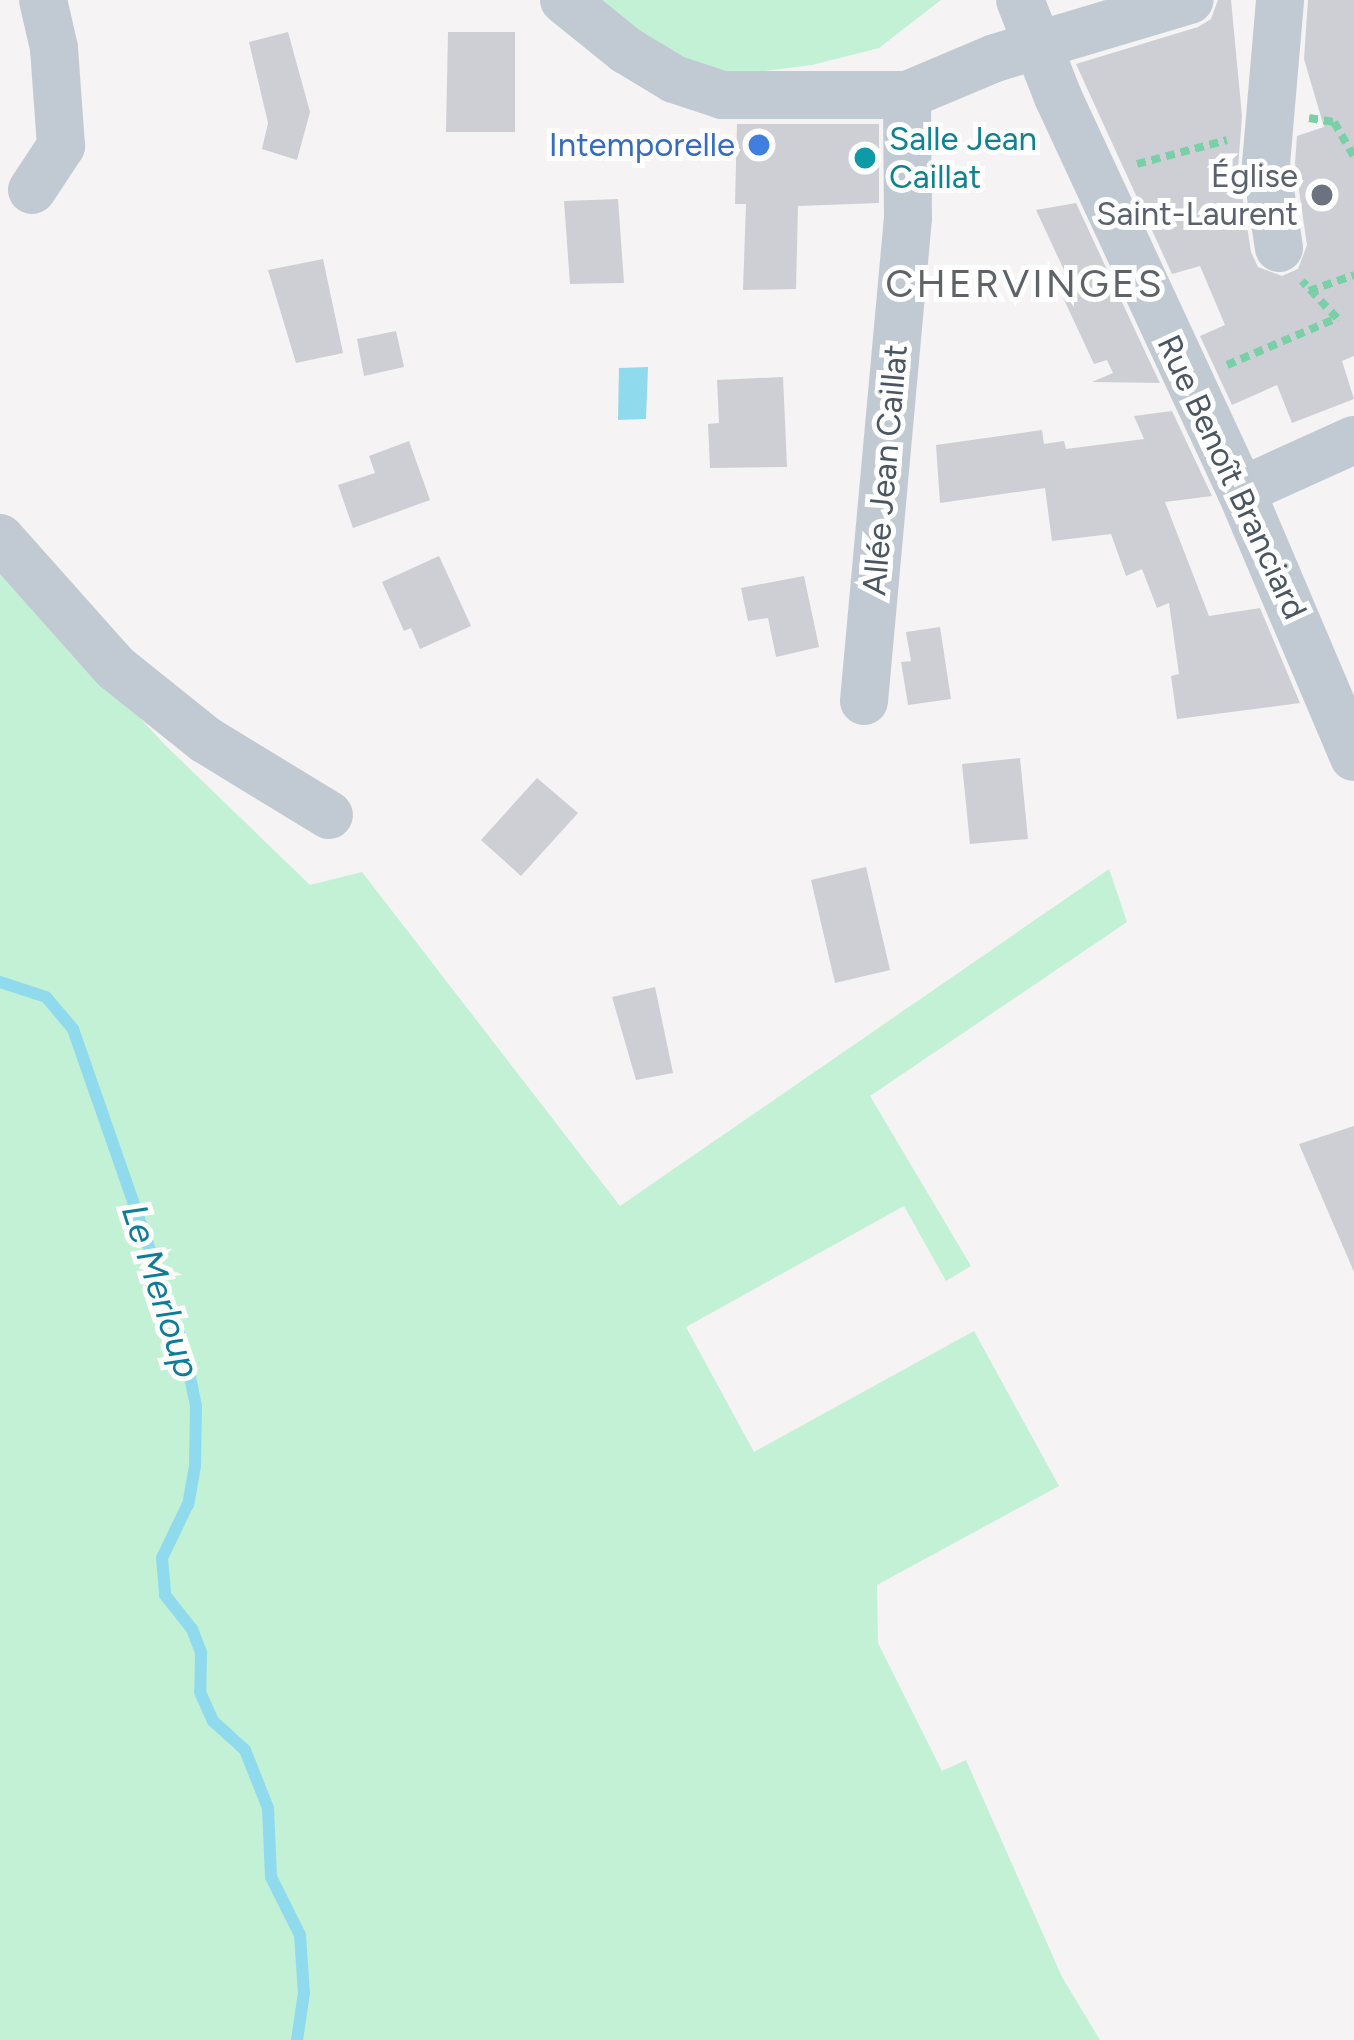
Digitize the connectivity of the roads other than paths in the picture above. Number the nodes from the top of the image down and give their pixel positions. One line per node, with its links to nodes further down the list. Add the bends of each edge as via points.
1 (43, 0): 7 (street, via 61,146)
2 (564, 0): 6 (street, via 658,70 722,95)
3 (1190, 0): 5 (street)
4 (1280, 0): 8 (street, via 1266,164)
5 (1028, 22): 6 (street); 10 (street, Rue Benoît Branciard)
6 (907, 95): 12 (street, Allée Jean Caillat, via 908,218)
7 (32, 190)
8 (1279, 248)
9 (1354, 440): 10 (street)
10 (1241, 491): 13 (street, Rue Benoît Branciard)
11 (0, 538): 14 (street, via 116,668 206,740)
12 (864, 701)
13 (1354, 757)
14 (329, 815)

